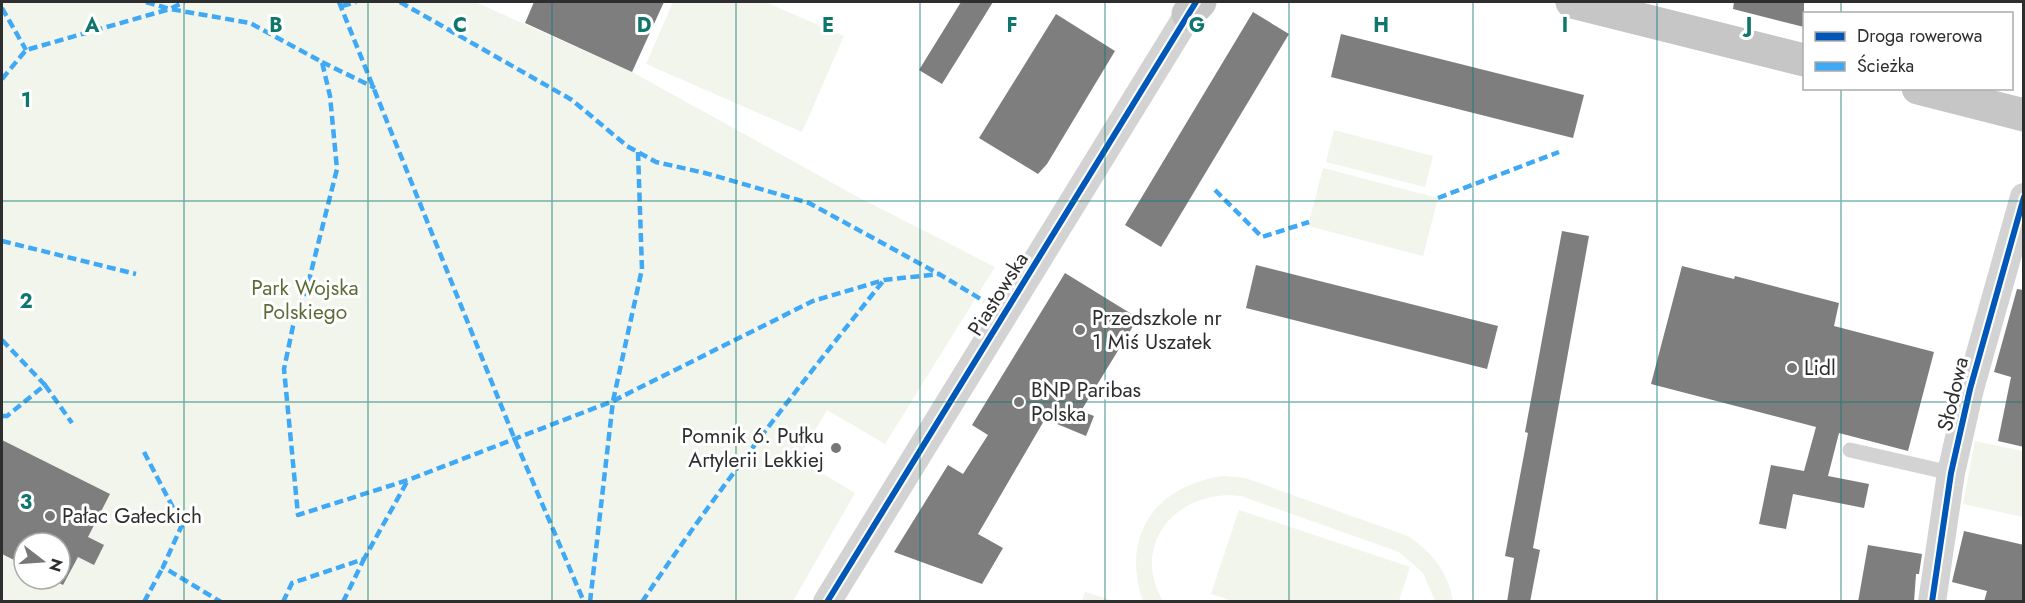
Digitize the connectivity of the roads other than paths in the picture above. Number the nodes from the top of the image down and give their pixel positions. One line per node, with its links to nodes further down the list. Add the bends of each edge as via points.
1 (1572, 2): 3 (main road)
2 (1195, 6): 9 (street, Piastowska)
3 (1803, 60)
4 (1926, 90): 5 (main road)
5 (2024, 115)
6 (2024, 197): 8 (street, Słodowa, via 1970,389)
7 (1850, 450): 8 (lane)
8 (1951, 473): 10 (street, Słodowa)
9 (827, 602)
10 (1932, 602)

